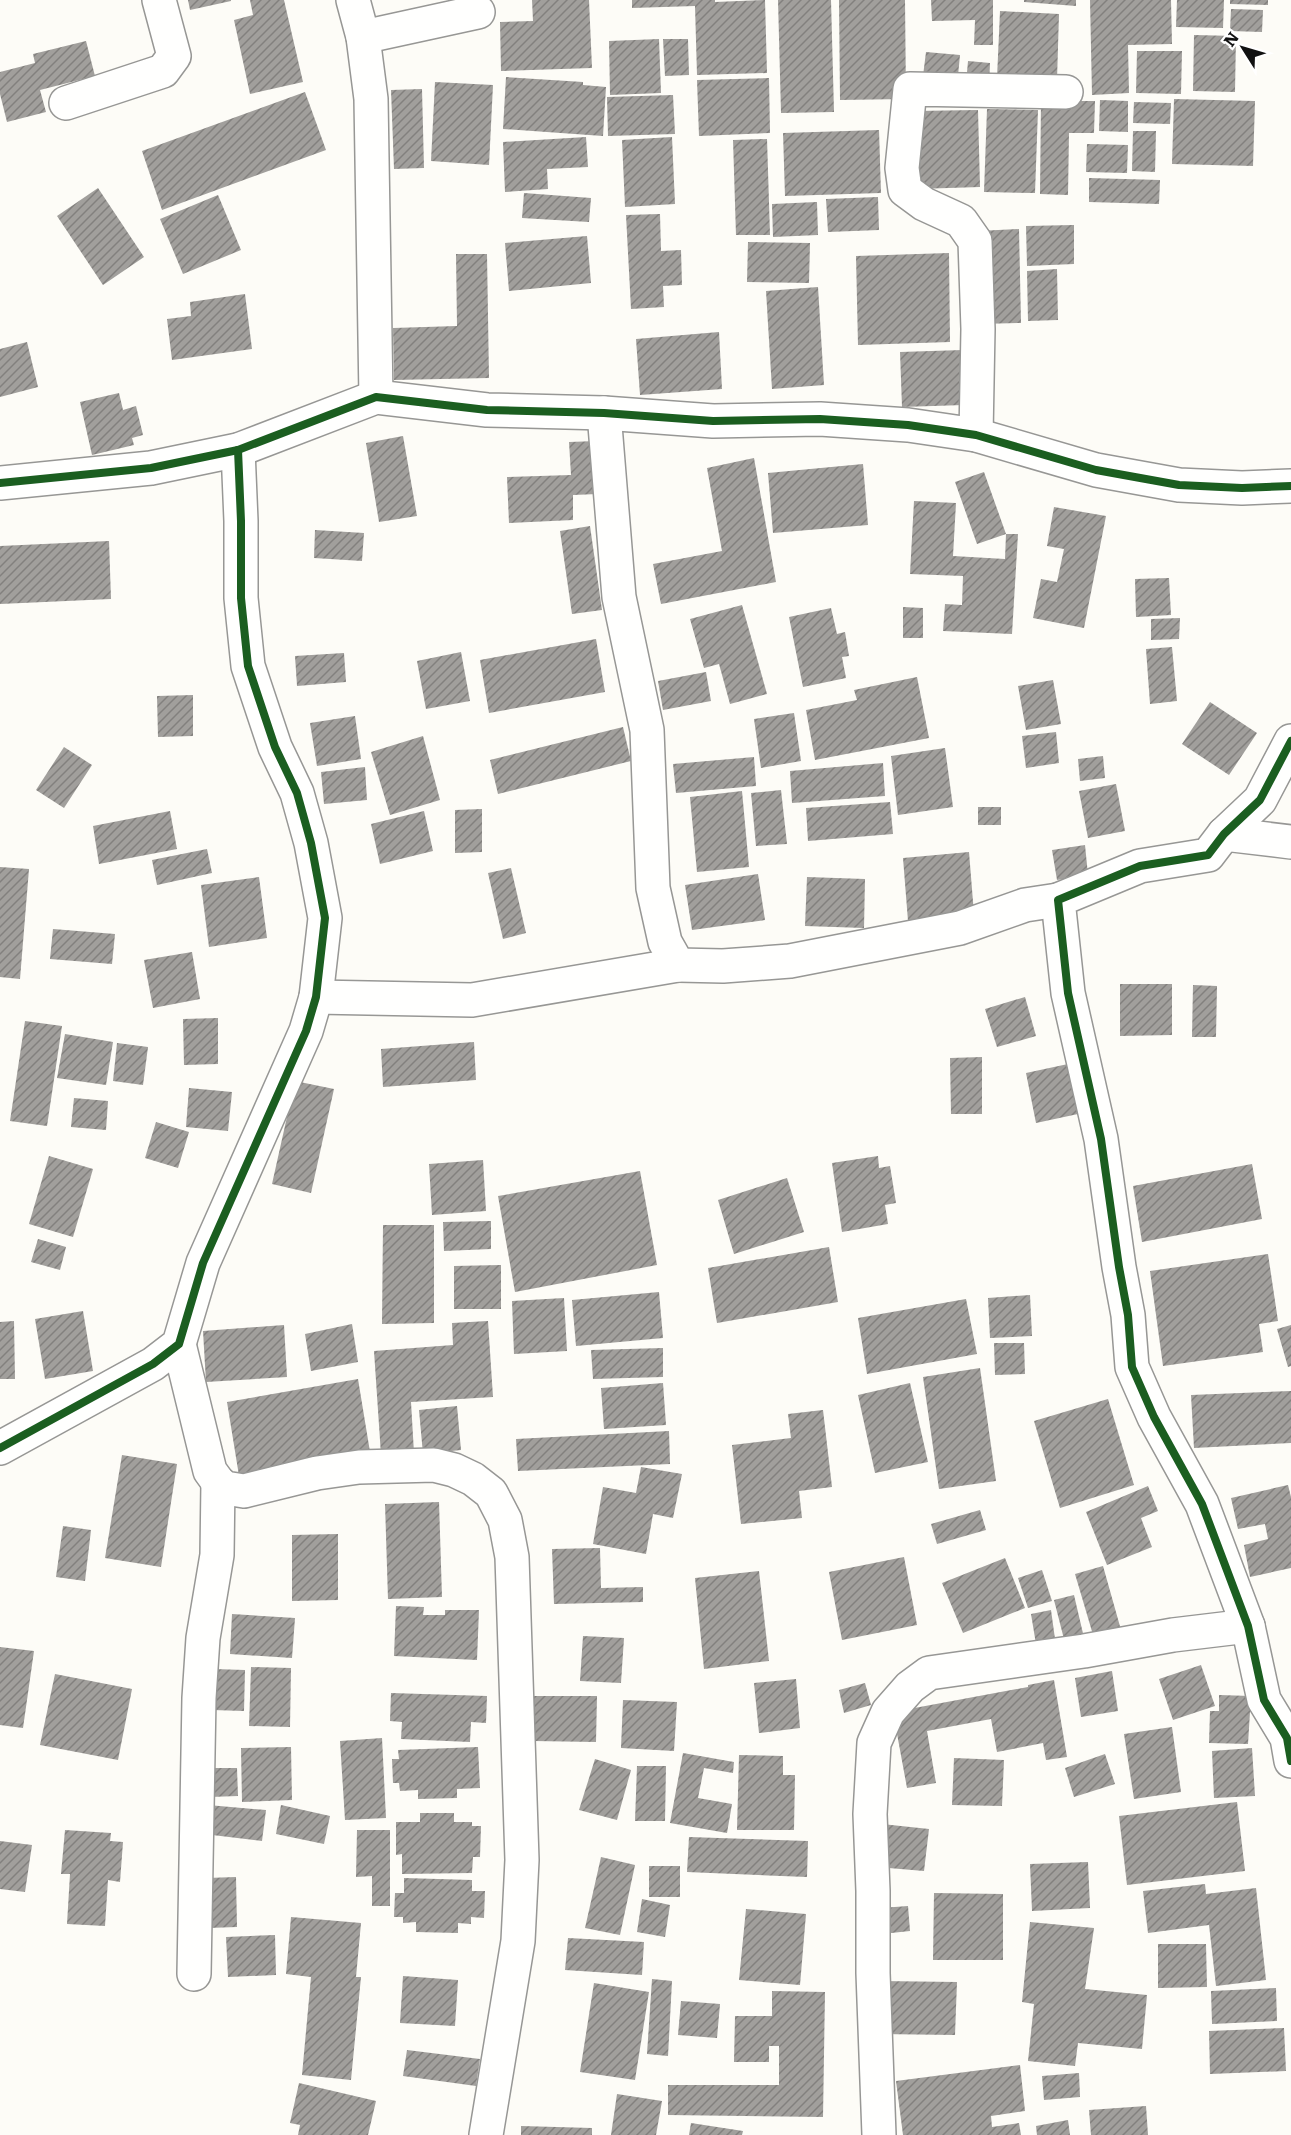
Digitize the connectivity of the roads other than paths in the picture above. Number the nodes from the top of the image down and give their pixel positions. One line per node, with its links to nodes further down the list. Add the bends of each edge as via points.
1 (159, 0): 6 (street, via 174,56 163,71)
2 (353, 0): 4 (street)
3 (478, 12): 4 (street)
4 (363, 37): 7 (street, via 371,99)
5 (1066, 92): 9 (street, via 910,89 902,168 905,190 924,204 962,221 975,241)
6 (66, 103)
7 (376, 398): 8 (street, via 487,410); 10 (street)
8 (604, 414): 9 (street, via 713,421 831,420); 17 (street, via 619,597 647,730 653,888 665,942)
9 (976, 435): 12 (street, via 1096,470 1179,485)
10 (238, 450): 11 (street, via 151,468); 18 (street, via 241,598 248,666 275,747 297,793 311,843 324,918)
11 (0, 483)
12 (1291, 486)
13 (1291, 741): 14 (street, via 1260,800)
14 (1224, 834): 15 (street); 16 (street, via 1208,855 1140,866)
15 (1291, 842)
16 (1058, 900): 17 (street, via 1025,905 960,928 790,961); 22 (street, via 1068,993 1101,1139 1128,1315 1132,1367 1154,1417 1202,1504)
17 (678, 965): 18 (street, via 472,1000)
18 (316, 997): 19 (street, via 306,1031 203,1263)
19 (179, 1344): 20 (street, via 153,1364); 21 (street, via 210,1471)
20 (0, 1448)
21 (218, 1482): 24 (street, via 217,1555 203,1638 199,1698); 25 (street, via 225,1488 244,1491 359,1467 434,1465 473,1479 491,1492 505,1520 513,1568 522,1860 518,1941)
22 (1248, 1626): 23 (street, via 1264,1700 1287,1738); 26 (street, via 929,1673 910,1686 888,1712 874,1743 870,1814)
23 (1291, 1761)
24 (194, 1974)
25 (486, 2135)
26 (879, 2135)

